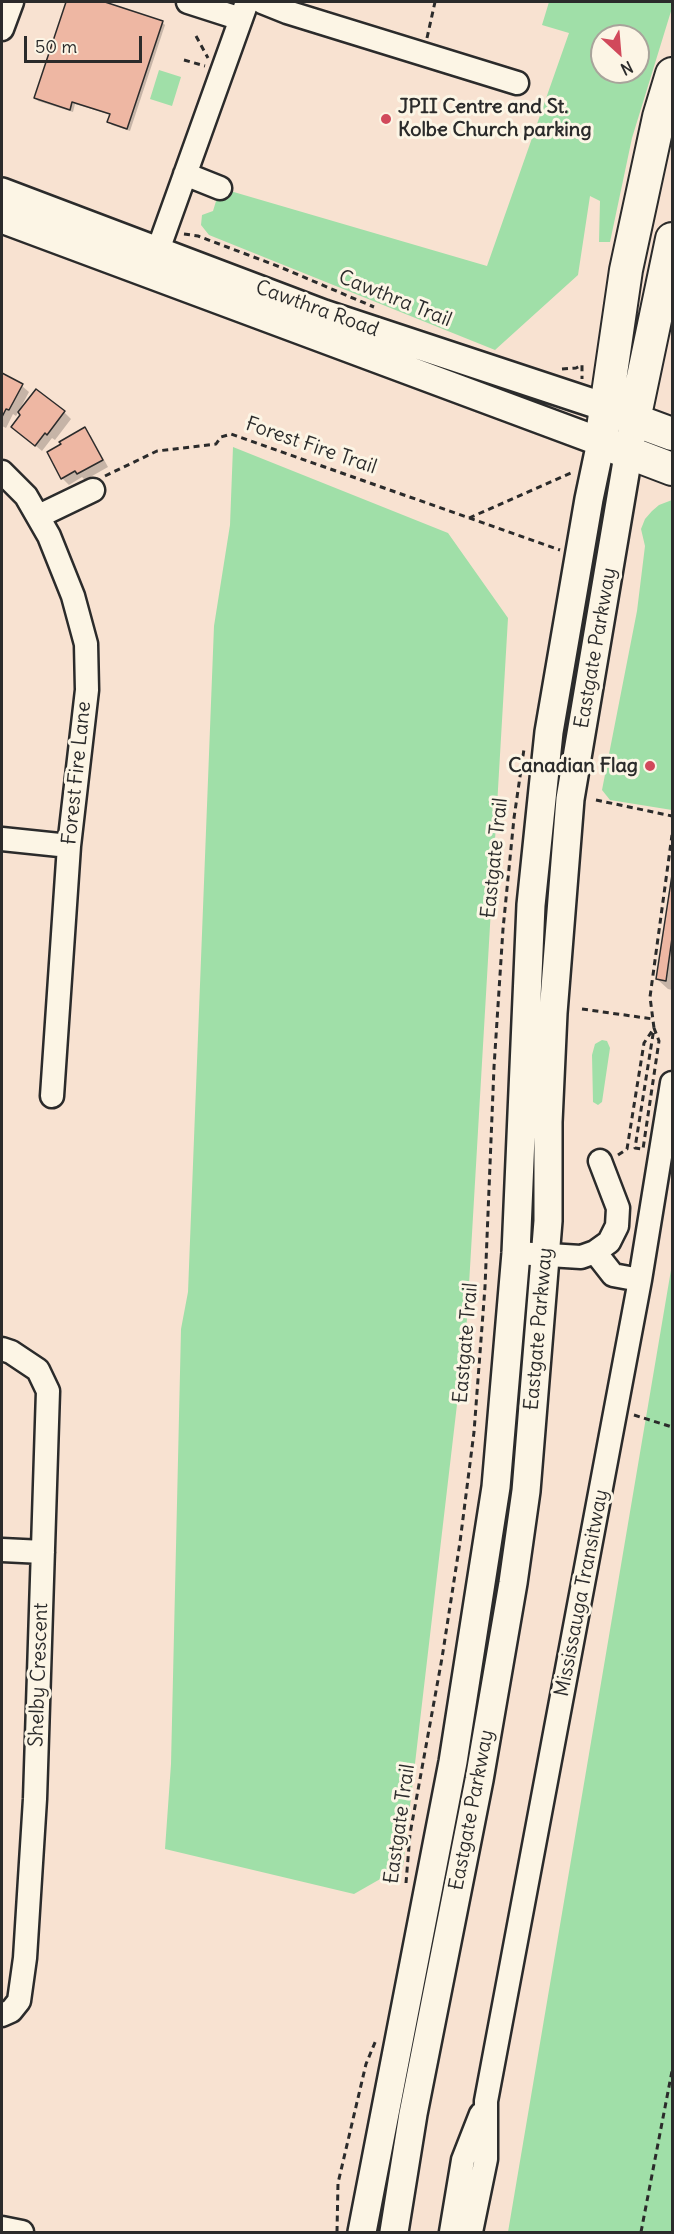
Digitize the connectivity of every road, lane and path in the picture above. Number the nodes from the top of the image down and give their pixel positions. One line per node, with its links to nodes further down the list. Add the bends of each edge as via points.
1 (12, 2): 6 (street)
2 (188, 2): 5 (street)
3 (262, 2): 8 (street)
4 (435, 2): 8 (path)
5 (244, 10): 12 (street)
6 (2, 29)
7 (196, 36): 9 (path)
8 (424, 54): 11 (street)
9 (211, 65)
10 (672, 74): 22 (highway, via 626,270)
11 (518, 83)
12 (185, 174): 13 (street); 18 (street)
13 (220, 188)
14 (2, 192): 18 (main road, Cawthra Road)
15 (2, 219): 25 (main road, Cawthra Road)
16 (198, 236): 19 (path, Cawthra Trail)
17 (672, 239): 23 (highway)
18 (158, 250): 22 (main road, Cawthra Road, via 324,314)
19 (383, 310)
20 (584, 367): 21 (path)
21 (559, 369)
22 (605, 407): 23 (main road, Cawthra Road); 25 (highway)
23 (634, 420): 24 (highway); 26 (main road, Eastgate Parkway)
24 (672, 434)
25 (601, 442): 26 (highway); 47 (main road, Eastgate Parkway, via 549,732 543,789 531,905)
26 (630, 452): 28 (highway); 48 (main road, Eastgate Parkway, via 570,800 553,1013)
27 (580, 469): 32 (path)
28 (672, 469)
29 (2, 472): 31 (street, Forest Fire Lane)
30 (94, 485): 31 (street); 32 (path, Forest Fire Trail, via 157,451 216,444 221,437 231,434)
31 (39, 516): 39 (street, Forest Fire Lane, via 74,596 86,644 87,690)
32 (469, 518): 33 (path, Forest Fire Trail)
33 (563, 551)
34 (526, 739): 55 (path, Eastgate Trail, via 513,818 503,929 474,1432 442,1658 410,1834)
35 (596, 800): 36 (path)
36 (672, 816)
37 (672, 836): 41 (path, via 650,997)
38 (2, 839): 39 (street)
39 (69, 846): 44 (street, Forest Fire Lane)
40 (582, 1009): 41 (path)
41 (653, 1019): 42 (path)
42 (654, 1028): 42 (path, via 635,1148 643,1149 659,1041); 45 (path, via 645,1043 627,1149)
43 (672, 1083): 49 (street, Mississauga Transitway)
44 (52, 1096)
45 (607, 1159): 46 (street, via 618,1208 617,1226 609,1242)
46 (595, 1252): 48 (street, via 581,1257); 49 (street, via 613,1275)
47 (516, 1253): 48 (street); 63 (main road, Eastgate Parkway, via 496,1487 475,1624 453,1762)
48 (545, 1254): 64 (main road, Eastgate Parkway, via 526,1491 513,1583)
49 (640, 1280): 51 (street, Mississauga Transitway)
50 (2, 1349): 54 (street, Shelby Crescent, via 38,1370 48,1391)
51 (616, 1410): 52 (path); 59 (street, Mississauga Transitway)
52 (672, 1426)
53 (2, 1550): 54 (street)
54 (43, 1552): 56 (street, Shelby Crescent, via 25,1958 19,2001 11,2012)
55 (406, 1892)
56 (2, 2015)
57 (377, 2038): 62 (path, via 366,2064 338,2183)
58 (672, 2071): 67 (path)
59 (486, 2102): 65 (street, Mississauga Transitway, via 463,2160); 66 (street, Mississauga Transitway, via 486,2159)
60 (2, 2230): 61 (street)
61 (22, 2232)
62 (337, 2232)
63 (362, 2232)
64 (394, 2232)
65 (451, 2232)
66 (471, 2232)
67 (641, 2232)

